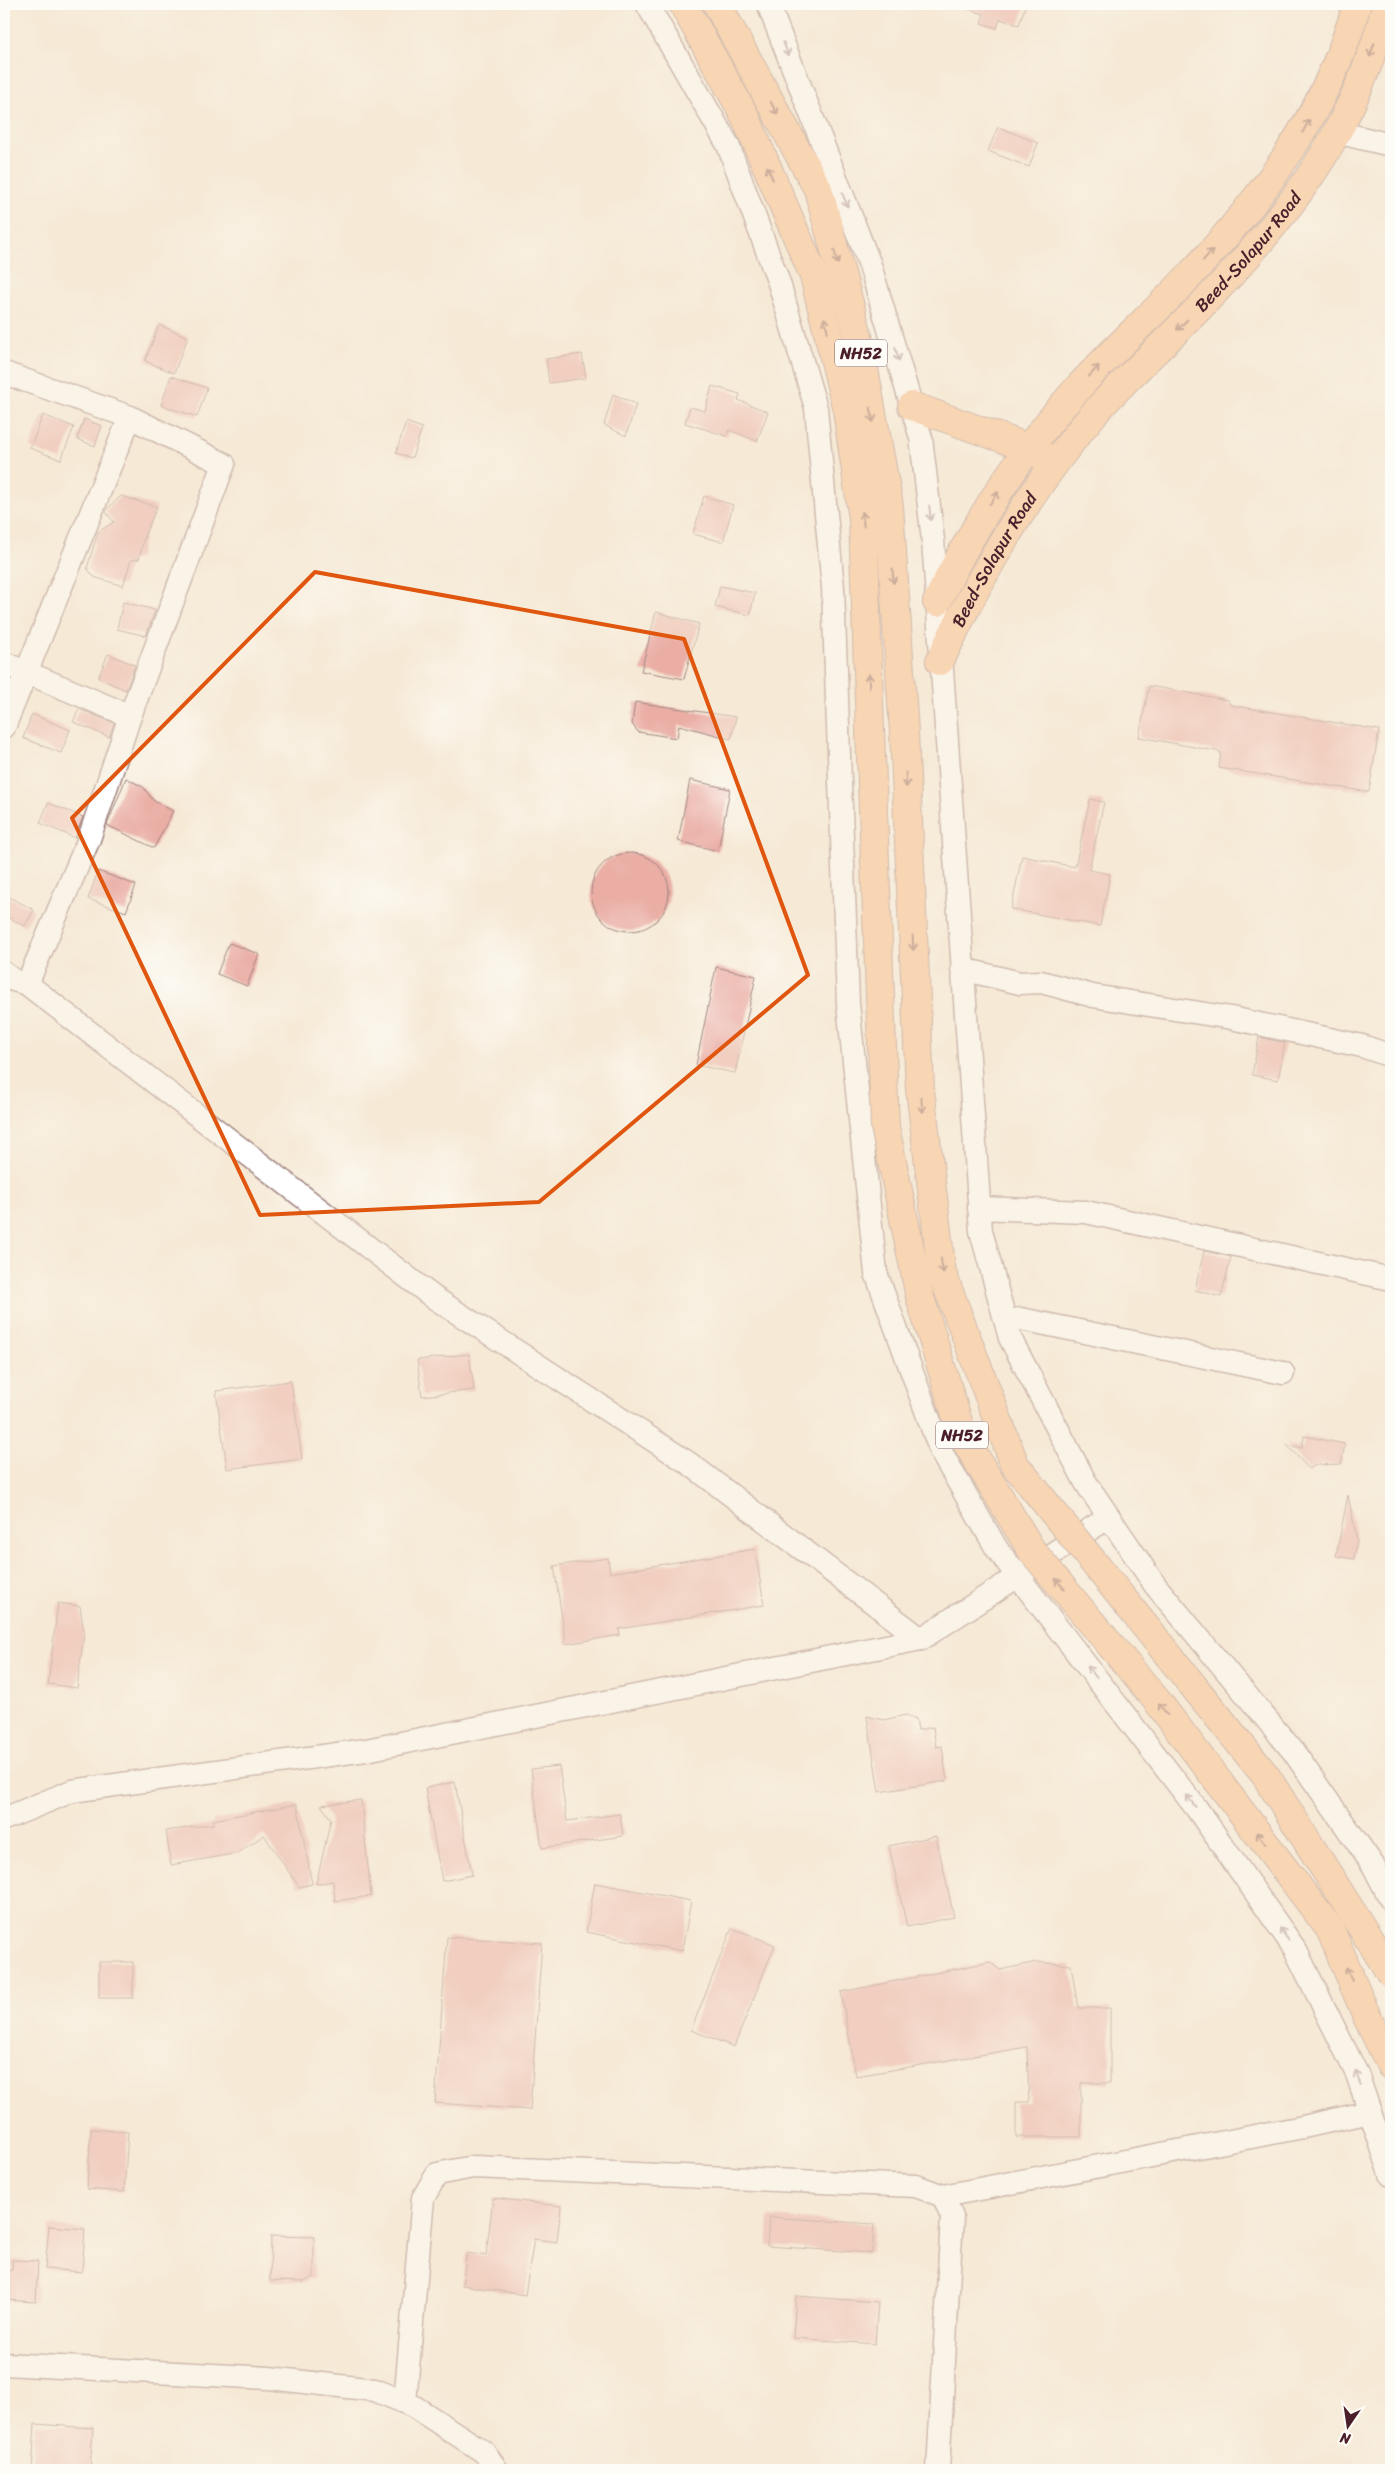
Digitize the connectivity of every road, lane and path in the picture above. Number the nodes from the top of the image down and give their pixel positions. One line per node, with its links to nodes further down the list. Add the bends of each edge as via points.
1 (647, 4): 29 (street, via 728,145 779,283 816,408 833,588 848,1004 876,1273 941,1452 996,1549)
2 (683, 4): 34 (main road, NH52, one-way to 2, bridge, via 1330,1928 1158,1702 1032,1551 962,1435 920,1297 885,1127 863,519 847,410 814,276 745,116)
3 (717, 4): 33 (main road, NH52, one-way to 33, bridge, via 818,189 858,336 888,506 904,732 920,1089 942,1273 1015,1465 1266,1776)
4 (768, 4): 10 (street, one-way to 10, via 870,265)
5 (1357, 4): 12 (main road, Beed-Solapur Road, one-way to 5, via 1097,368 1209,254 1298,142 1315,110)
6 (1387, 4): 7 (main road, Beed-Solapur Road, one-way to 7, via 1361,79)
7 (1336, 132): 8 (street); 13 (main road, Beed-Solapur Road, one-way to 13, via 1323,157 1261,238 1199,308 1099,409)
8 (1391, 145)
9 (4, 372): 11 (street)
10 (912, 406): 12 (main road); 14 (street, one-way to 14, via 921,438)
11 (130, 417): 17 (street); 18 (street, via 224,464)
12 (1029, 448): 13 (main road); 14 (main road, Beed-Solapur Road, one-way to 12, via 959,555)
13 (1055, 462): 15 (main road, Beed-Solapur Road, via 985,569)
14 (937, 602): 15 (street)
15 (940, 662): 20 (street)
16 (4, 663): 17 (street)
17 (25, 671): 18 (street); 19 (street)
18 (130, 716): 22 (street, via 89,839)
19 (4, 726)
20 (962, 969): 23 (street, via 1020,983 1041,982 1093,996 1231,1018 1362,1046); 24 (street)
21 (4, 973): 22 (street)
22 (27, 984): 30 (street, via 433,1297 690,1464)
23 (1391, 1056)
24 (979, 1208): 25 (street, via 1086,1212); 26 (street, via 981,1231)
25 (1391, 1279)
26 (1005, 1317): 27 (street, via 1007,1321 1021,1319); 28 (street, via 1010,1338 1086,1484)
27 (1283, 1373)
28 (1108, 1517): 29 (street); 32 (street, via 1155,1585 1293,1751 1372,1865)
29 (1017, 1576): 30 (street); 35 (street, one-way to 29, via 1357,2074 1295,1949 1197,1808)
30 (921, 1639): 31 (street, via 366,1750 72,1791)
31 (4, 1819)
32 (1391, 1900)
33 (1391, 1974)
34 (1391, 2066)
35 (1370, 2112): 36 (street); 37 (street)
36 (1391, 2174)
37 (943, 2196): 39 (street, via 916,2186 473,2167 437,2174 423,2198); 41 (street, via 952,2218)
38 (4, 2364): 39 (street, via 269,2378 375,2390)
39 (405, 2402): 40 (street, via 484,2452)
40 (497, 2470)
41 (938, 2470)

